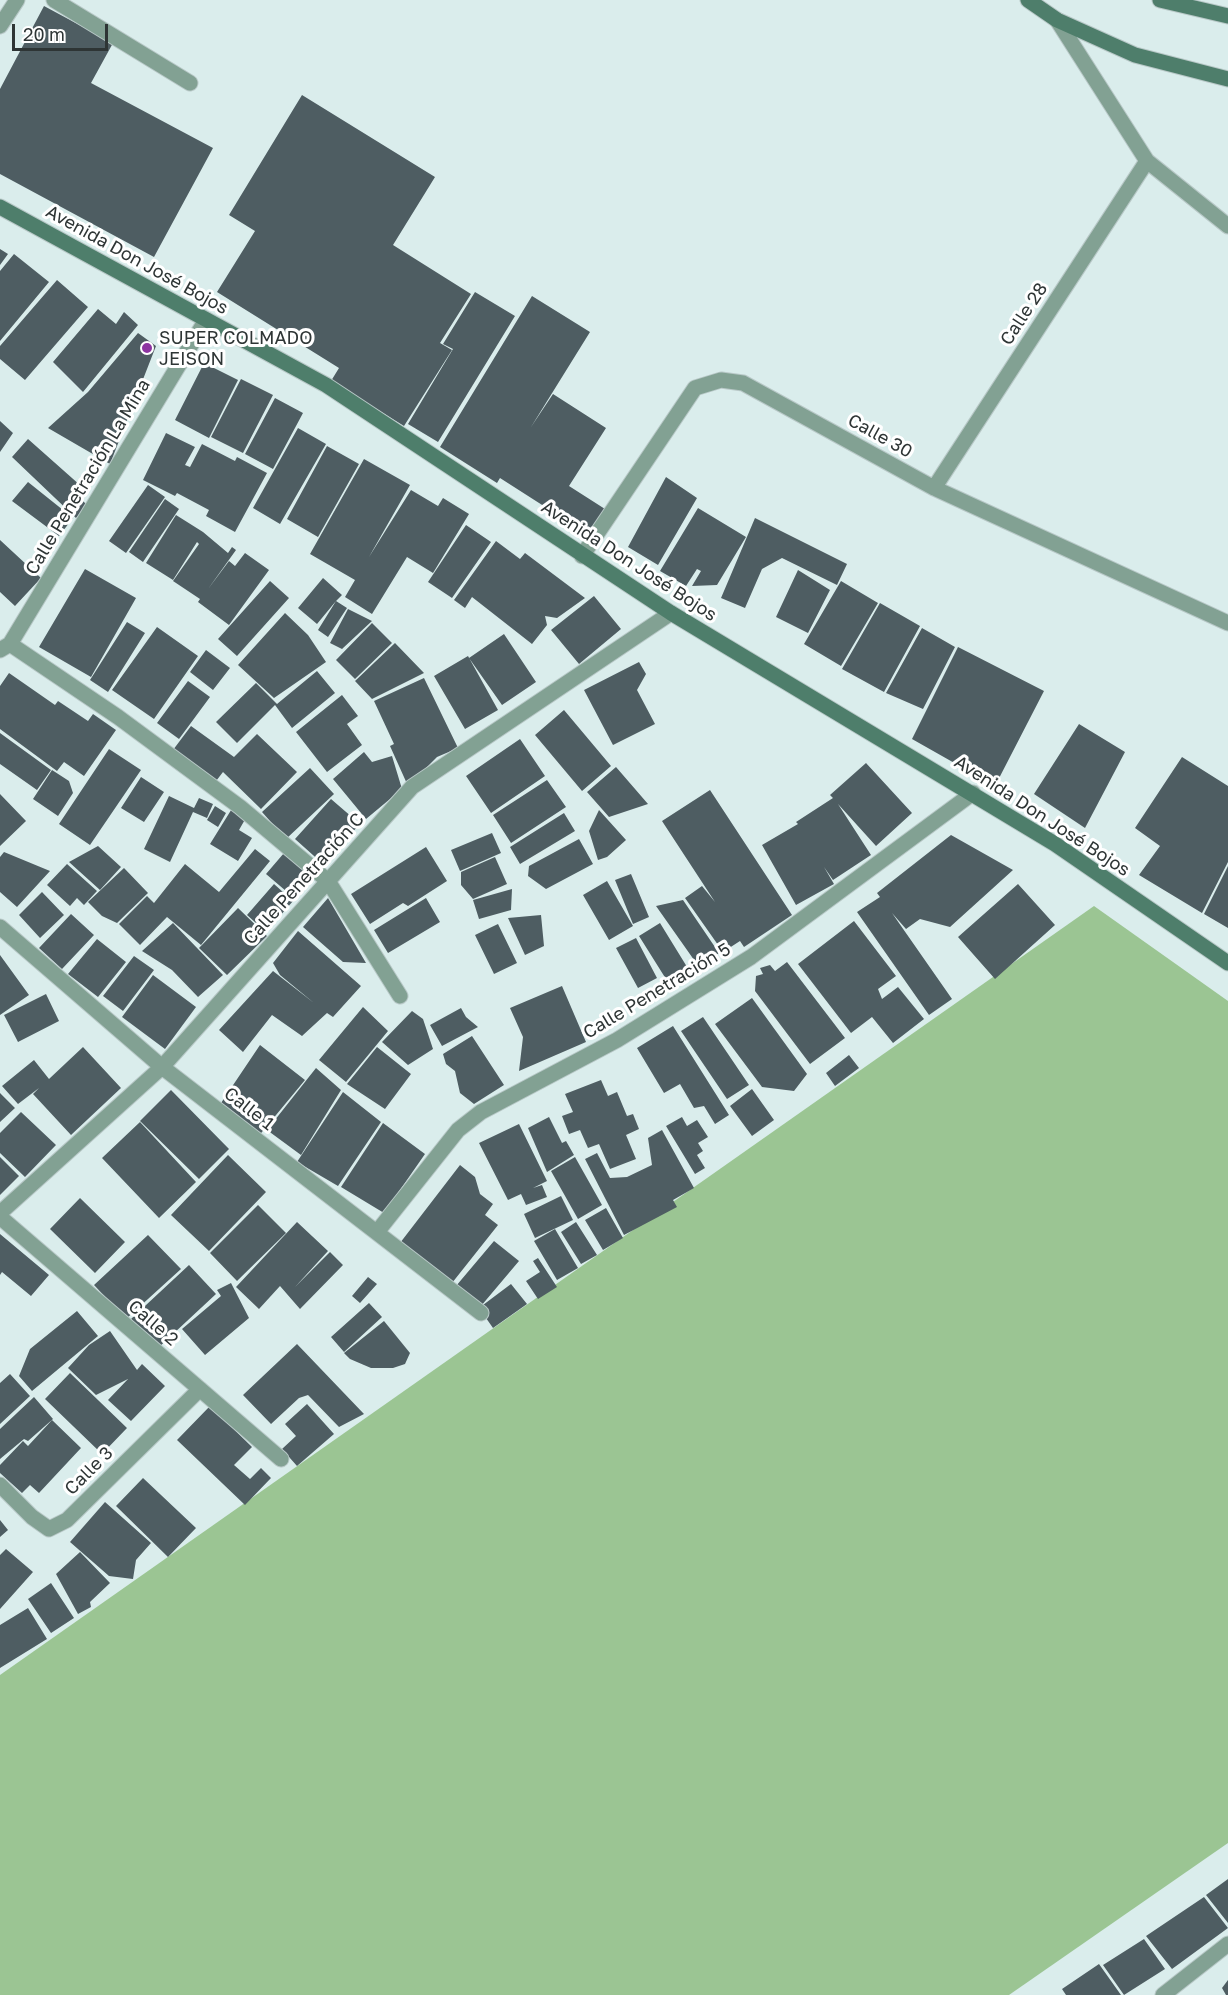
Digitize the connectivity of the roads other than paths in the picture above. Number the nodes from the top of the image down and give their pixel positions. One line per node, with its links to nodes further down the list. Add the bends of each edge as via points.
1 (17, 0): 7 (street)
2 (54, 0): 9 (street)
3 (1028, 0): 6 (street)
4 (1160, 0): 5 (street)
5 (1228, 16)
6 (1057, 20): 8 (street, via 1135,55); 10 (street)
7 (0, 26)
8 (1228, 79)
9 (190, 83)
10 (1147, 161): 12 (street); 14 (street, Calle 28)
11 (0, 207): 13 (street, Avenida Don José Bojos)
12 (1228, 226)
13 (206, 320): 15 (street, Avenida Don José Bojos, via 326,385); 18 (street, Calle Penetración La Mina)
14 (934, 488): 15 (street, Calle 30, via 742,383 721,380 695,388); 17 (street, Calle 30)
15 (582, 555): 16 (street, Avenida Don José Bojos)
16 (671, 613): 19 (street, Avenida Don José Bojos); 20 (street, Calle Penetración C, via 412,787)
17 (1228, 623)
18 (5, 647): 20 (street, via 118,717 240,807)
19 (973, 793): 22 (street, Avenida Don José Bojos, via 1055,844); 26 (street, Calle Penetración 5, via 751,957 617,1040 481,1112 458,1131)
20 (328, 881): 23 (street); 24 (street, Calle Penetración C)
21 (0, 927): 24 (street, Calle 1)
22 (1228, 963)
23 (400, 996)
24 (162, 1066): 25 (street, Calle Penetración C); 26 (street, Calle 1)
25 (0, 1215): 28 (street, Calle 2)
26 (377, 1232): 27 (street, Calle 1)
27 (482, 1313)
28 (200, 1389): 29 (street, Calle 2); 30 (street, Calle 3, via 58,1525 49,1529)
29 (281, 1459)
30 (0, 1485)
31 (1228, 1944): 32 (street)
32 (1163, 1995)

